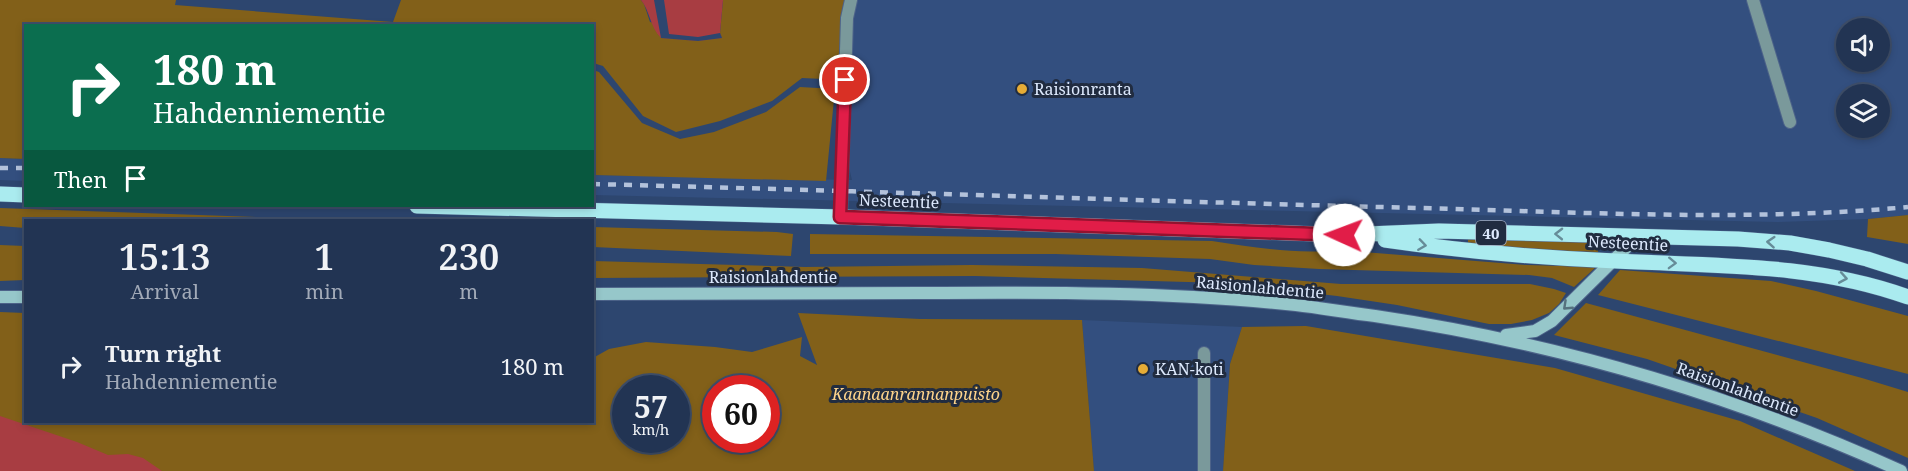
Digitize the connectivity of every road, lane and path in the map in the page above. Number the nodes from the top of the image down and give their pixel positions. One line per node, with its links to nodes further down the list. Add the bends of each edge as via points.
1 (851, 0): 7 (street)
2 (1753, 0): 3 (street)
3 (1790, 122)
4 (0, 194): 5 (main road)
5 (24, 195)
6 (455, 207): 7 (main road, Nesteentie / 40)
7 (840, 217): 8 (main road, Nesteentie / 40)
8 (1344, 235): 9 (main road, Nesteentie / 40, one-way to 8, via 1439,231); 10 (main road, Nesteentie / 40, one-way to 10, via 1438,248)
9 (1638, 236): 10 (main road); 11 (main road, Nesteentie / 40, one-way to 9, via 1790,243)
10 (1614, 261): 15 (main road, Nesteentie / 40, one-way to 15, via 1785,269 1852,280); 16 (main road, one-way to 16, via 1552,321 1535,331)
11 (1908, 272)
12 (594, 294): 16 (main road, Raisionlahdentie, via 1032,292 1177,296 1296,305)
13 (0, 297): 14 (main road)
14 (24, 297)
15 (1908, 297)
16 (1490, 336): 19 (main road, Raisionlahdentie, via 1668,382 1755,412)
17 (1204, 353): 18 (street)
18 (1204, 471)
19 (1900, 471)

